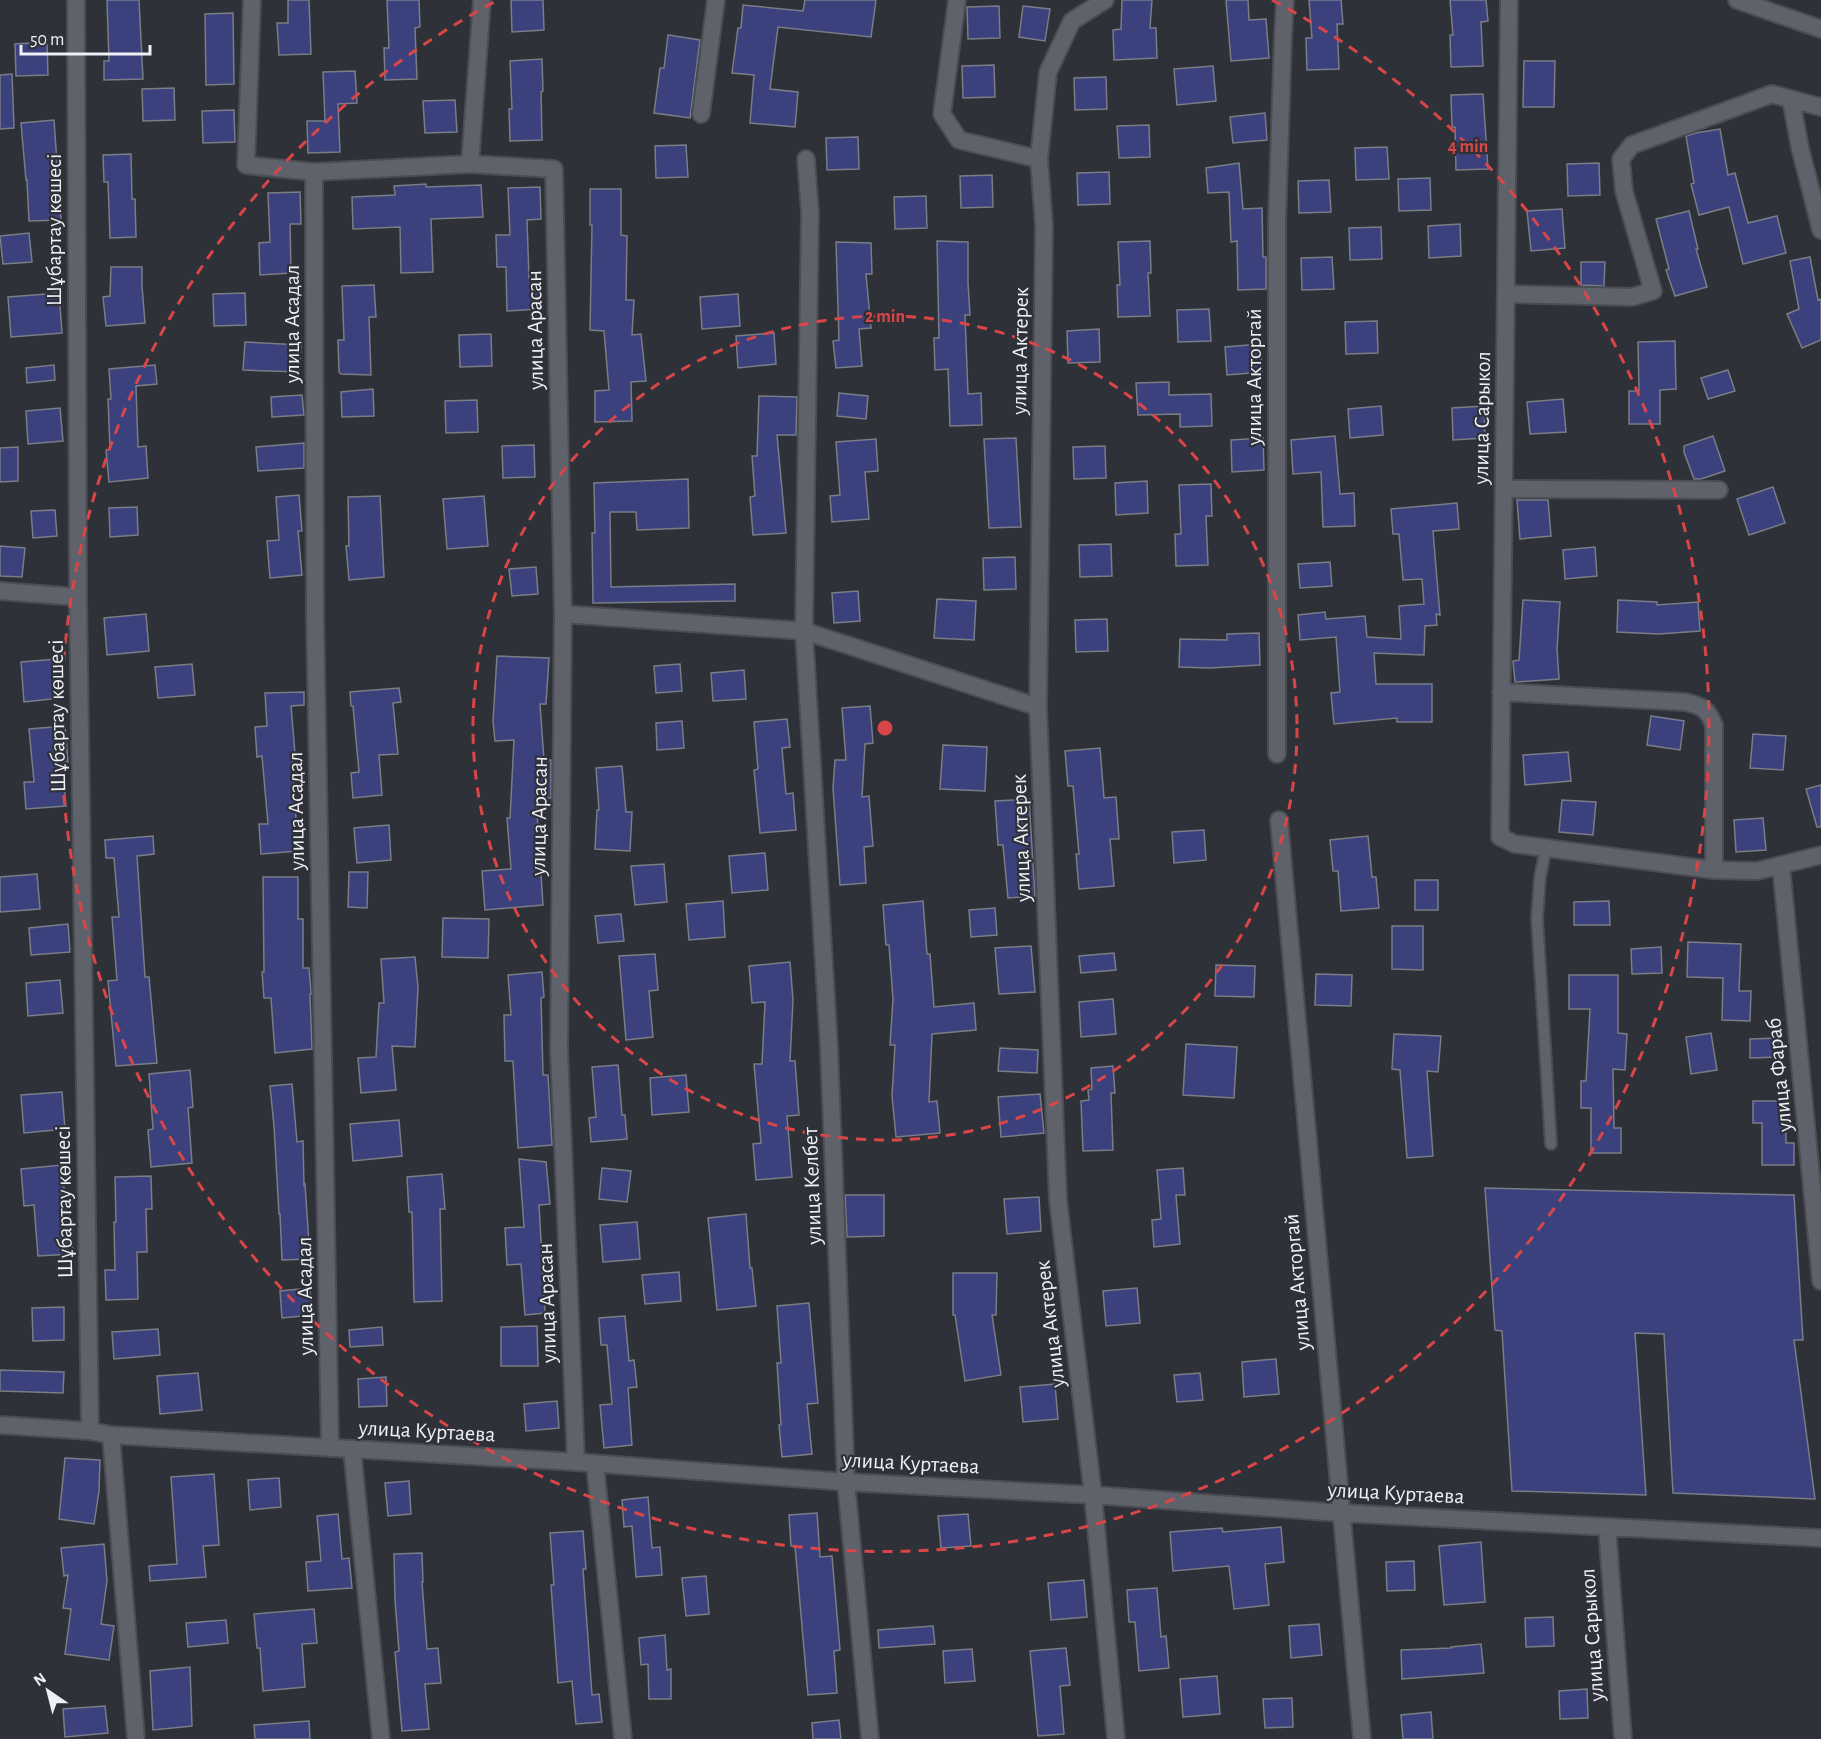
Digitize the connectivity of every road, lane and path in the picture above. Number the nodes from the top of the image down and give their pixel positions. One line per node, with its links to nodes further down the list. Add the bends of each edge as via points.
1 (76, 0): 23 (street, Шұбартау көшесі)
2 (252, 0): 17 (street, via 246,165)
3 (482, 0): 16 (street)
4 (716, 0): 13 (street)
5 (957, 0): 15 (street, via 942,114 959,140)
6 (1105, 0): 15 (street, улица Актерек, via 1072,21 1048,72)
7 (1285, 0): 28 (street, улица Акторгай, via 1277,220)
8 (1509, 0): 19 (street, улица Сарыкол)
9 (1737, 0): 10 (street)
10 (1821, 29)
11 (1791, 99): 12 (street); 18 (street); 19 (street, via 1772,94 1632,145 1621,159 1624,191 1653,291 1632,297)
12 (1821, 107)
13 (701, 114)
14 (806, 159): 25 (street, улица Келбет, via 810,213)
15 (1039, 159): 27 (street, улица Актерек, via 1044,226)
16 (470, 164): 17 (street); 24 (street, улица Арасан, via 554,169)
17 (314, 172): 39 (street, улица Асадал, via 315,614)
18 (1821, 230)
19 (1506, 294): 20 (street, улица Сарыкол)
20 (1504, 489): 21 (street); 26 (street, улица Сарыкол)
21 (1719, 490)
22 (0, 591): 23 (street)
23 (78, 597): 37 (street, Шұбартау көшесі)
24 (563, 614): 25 (street); 41 (street, улица Арасан, via 559,1049)
25 (804, 631): 27 (street); 43 (street, улица Келбет, via 829,1048)
26 (1502, 692): 30 (street, улица Сарыкол, via 1500,837 1515,844); 33 (street, via 1685,702 1708,712 1714,725)
27 (1038, 707): 44 (street, улица Актерек, via 1058,1200)
28 (1277, 754)
29 (1279, 820): 45 (street, улица Акторгай)
30 (1546, 848): 33 (street); 34 (lane, via 1537,918)
31 (1821, 855): 32 (street)
32 (1781, 865): 33 (street, via 1757,870); 35 (street, улица Фараб)
33 (1714, 870)
34 (1551, 1144)
35 (1821, 1281)
36 (0, 1425): 37 (street, улица Куртаева)
37 (90, 1431): 38 (street, улица Куртаева)
38 (111, 1435): 39 (street, улица Куртаева); 48 (street)
39 (330, 1448): 40 (street, улица Куртаева)
40 (352, 1449): 41 (street, улица Куртаева); 49 (street)
41 (576, 1462): 42 (street, улица Куртаева)
42 (596, 1464): 43 (street, улица Куртаева); 50 (street)
43 (846, 1482): 44 (street, улица Куртаева); 51 (street, улица Келбет)
44 (1093, 1495): 45 (street, улица Куртаева); 52 (street, улица Актерек)
45 (1341, 1512): 46 (street, улица Куртаева); 53 (street, улица Акторгай)
46 (1607, 1527): 47 (street, улица Куртаева); 54 (street, улица Сарыкол)
47 (1821, 1538)
48 (136, 1739)
49 (381, 1739)
50 (623, 1739)
51 (870, 1739)
52 (1116, 1739)
53 (1362, 1739)
54 (1623, 1739)

